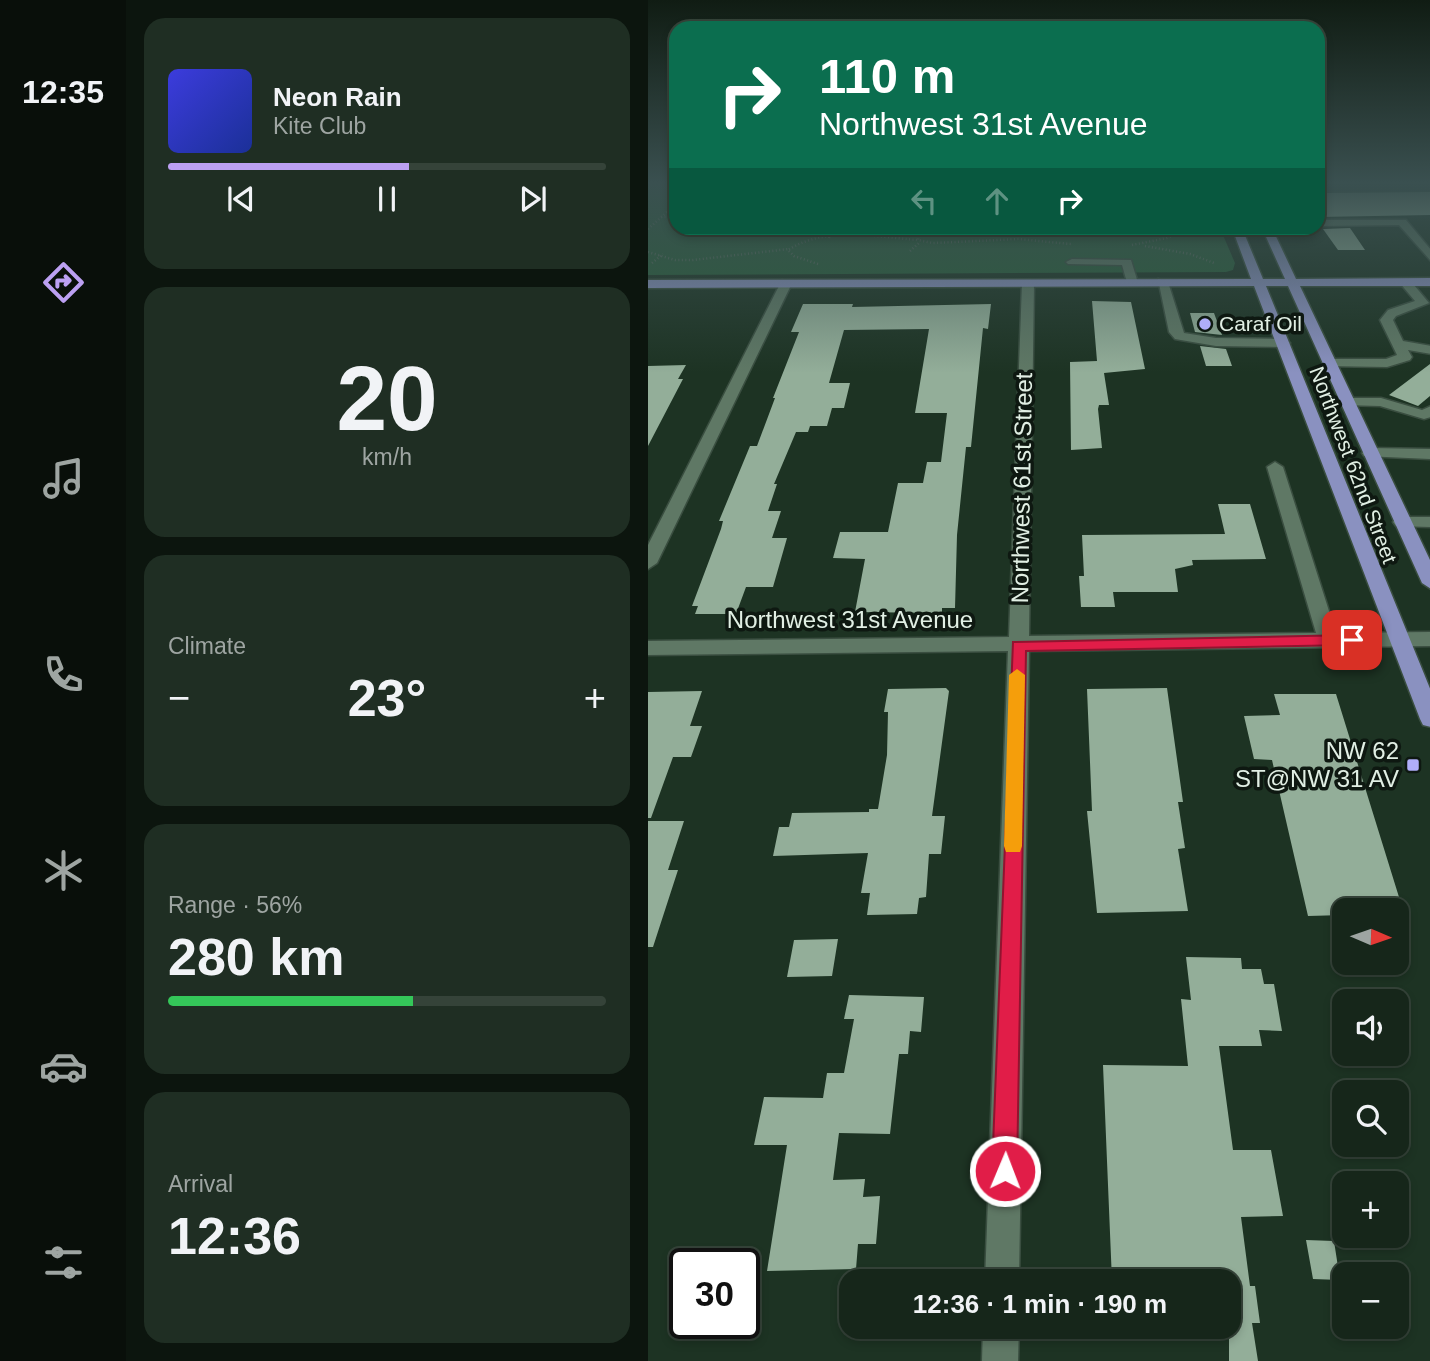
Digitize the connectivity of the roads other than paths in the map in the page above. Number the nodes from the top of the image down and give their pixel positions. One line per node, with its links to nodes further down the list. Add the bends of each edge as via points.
1 (1244, 246): 5 (main road, Northwest 62nd Street)
2 (1275, 246): 6 (main road, Northwest 62nd Street)
3 (1072, 262): 10 (street, via 1128,262)
4 (1162, 282): 5 (main road); 10 (main road); 13 (street, via 1180,336 1216,342)
5 (1259, 282): 6 (main road); 13 (main road, Northwest 62nd Street)
6 (1291, 282): 7 (main road); 16 (main road, Northwest 62nd Street)
7 (1405, 282): 8 (main road); 14 (street, via 1423,303 1392,313 1386,320)
8 (1430, 282)
9 (786, 283): 11 (main road); 12 (main road); 24 (street)
10 (1132, 283): 12 (main road)
11 (648, 284)
12 (1028, 284): 29 (street, Northwest 61st Street)
13 (1283, 343): 26 (main road, Northwest 62nd Street)
14 (1399, 344): 15 (street); 16 (street, via 1405,357 1387,363)
15 (1430, 350)
16 (1329, 363): 17 (main road, Northwest 62nd Street)
17 (1347, 402): 18 (street, via 1381,402 1424,415); 19 (main road, Northwest 62nd Street)
18 (1430, 410)
19 (1370, 453): 20 (street); 22 (main road, Northwest 62nd Street)
20 (1430, 454)
21 (1275, 467): 28 (street)
22 (1402, 522): 23 (street); 25 (main road, Northwest 62nd Street)
23 (1430, 522)
24 (648, 563)
25 (1430, 583)
26 (1399, 639): 27 (street, Northwest 31st Avenue); 28 (street, Northwest 31st Avenue); 31 (main road, Northwest 62nd Street)
27 (1430, 639)
28 (1328, 640): 29 (street, Northwest 31st Avenue)
29 (1018, 646): 30 (street, Northwest 31st Avenue); 32 (street, Northwest 61st Street)
30 (648, 648)
31 (1430, 719)
32 (1002, 1269)
33 (1001, 1339): 34 (street)
34 (1000, 1361)

